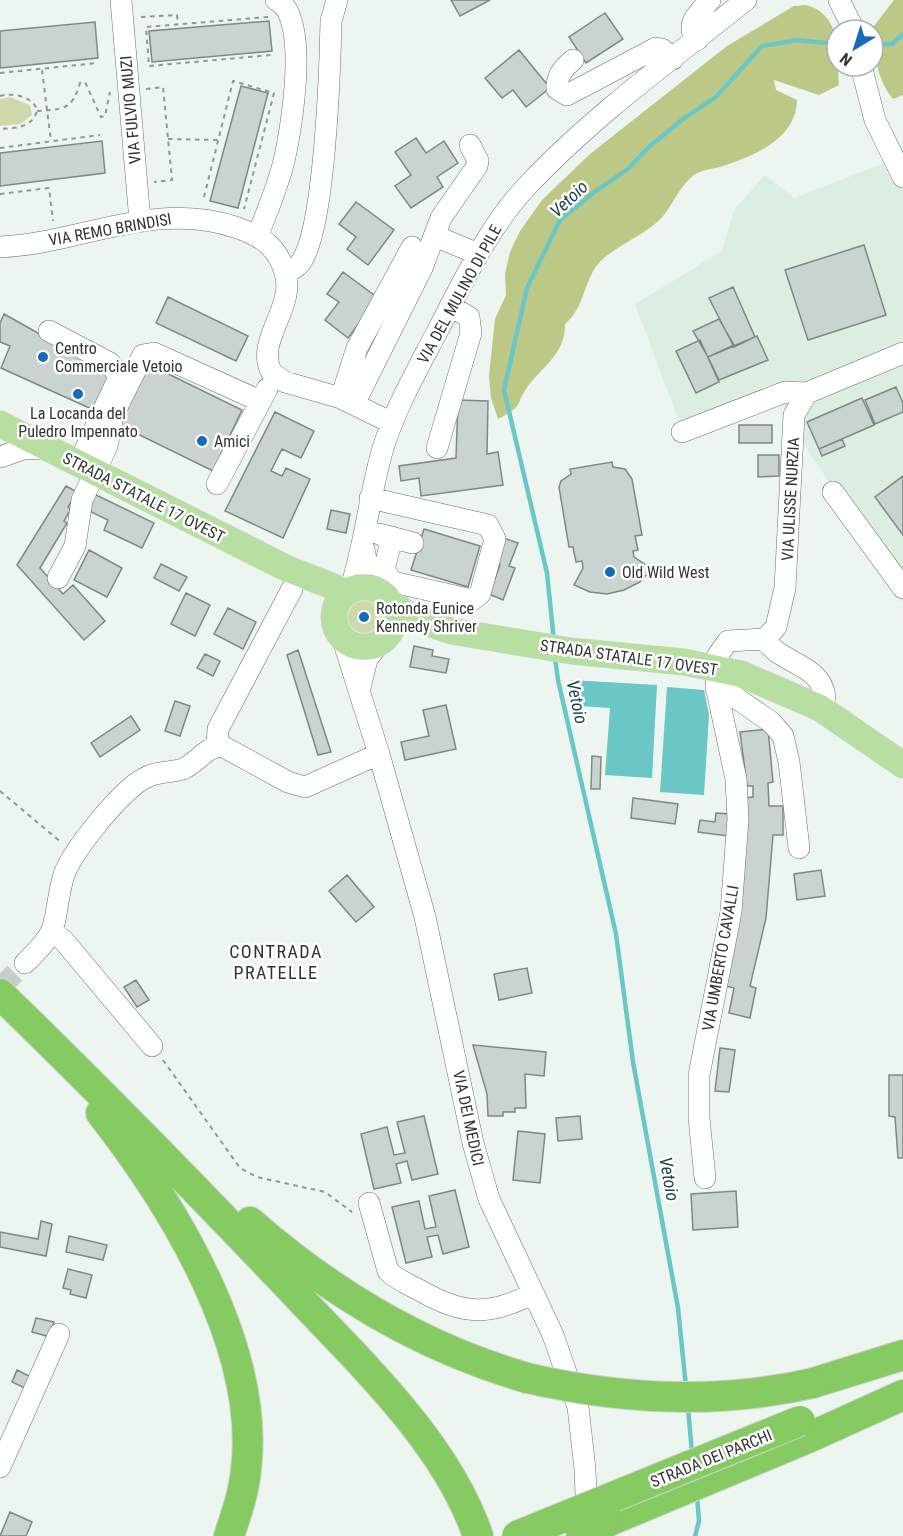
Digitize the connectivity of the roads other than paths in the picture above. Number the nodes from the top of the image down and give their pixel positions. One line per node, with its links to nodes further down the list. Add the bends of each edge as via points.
1 (337, 0): 20 (street, via 331,21 317,203 304,256 297,267)
2 (710, 0): 8 (street, via 691,23)
3 (746, 0): 8 (street, VIA DEL MULINO DI PILE)
4 (845, 1): 7 (street)
5 (272, 8): 15 (street, via 284,3 291,15 294,105 283,164)
6 (122, 9): 14 (street, VIA FULVIO MUZI)
7 (850, 18)
8 (697, 40): 9 (street, VIA DEL MULINO DI PILE)
9 (674, 59): 10 (street, via 656,48 567,95 557,89 557,83); 19 (street, VIA DEL MULINO DI PILE, via 556,157 509,207)
10 (573, 60)
11 (864, 78): 13 (street, via 878,127)
12 (470, 145): 16 (street, via 477,166 441,219)
13 (903, 177)
14 (140, 221): 15 (street, VIA REMO BRINDISI, via 192,218); 17 (street, VIA REMO BRINDISI)
15 (258, 235): 20 (street, VIA REMO BRINDISI, via 274,248)
16 (435, 236): 19 (street); 27 (street)
17 (0, 247)
18 (412, 248): 27 (street, via 357,348)
19 (478, 254): 21 (street, VIA DEL MULINO DI PILE)
20 (286, 273): 24 (street, via 287,295 267,354 268,367)
21 (450, 306): 28 (street, VIA DEL MULINO DI PILE); 33 (street, via 469,317 471,333)
22 (49, 331): 35 (street, via 110,363 119,377)
23 (903, 353): 25 (street)
24 (276, 378): 26 (street); 27 (street)
25 (807, 393): 30 (street, via 785,392); 49 (street, VIA ULISSE NURZIA, via 794,415 783,607 776,627)
26 (260, 401): 35 (street, via 148,353 141,358 113,415 110,438); 36 (street)
27 (348, 401): 28 (street)
28 (392, 423): 38 (street, VIA DEL MULINO DI PILE)
29 (0, 426): 31 (street); 32 (main road, STRADA STATALE 17 OVEST)
30 (682, 432)
31 (0, 447)
32 (45, 448): 34 (street, via 23,449); 35 (main road, STRADA STATALE 17 OVEST)
33 (436, 448)
34 (0, 457)
35 (86, 469): 42 (street, via 75,546); 43 (main road, STRADA STATALE 17 OVEST)
36 (217, 484)
37 (833, 492): 44 (street)
38 (370, 498): 39 (street, via 488,525 495,539 480,594 472,600 393,582 384,570); 40 (street, VIA DEL MULINO DI PILE)
39 (392, 537): 40 (street); 41 (street)
40 (364, 538): 45 (street, VIA DEL MULINO DI PILE); 46 (street, VIA DEL MULINO DI PILE, via 369,576)
41 (413, 543)
42 (58, 578)
43 (290, 579): 45 (main road, STRADA STATALE 17 OVEST); 47 (main road, STRADA STATALE 17 OVEST, via 317,596); 54 (street, via 218,729)
44 (903, 588)
45 (349, 591): 46 (main road, via 363,587); 47 (main road, via 336,606)
46 (384, 596): 48 (main road, STRADA STATALE 17 OVEST, via 413,618); 50 (main road, via 394,621)
47 (338, 629): 50 (main road, via 360,647); 52 (street, VIA DEI MEDICI)
48 (451, 631): 50 (main road, STRADA STATALE 17 OVEST, via 412,631); 51 (main road, STRADA STATALE 17 OVEST, via 571,651 684,662)
49 (765, 639): 51 (street, via 728,641 718,655); 53 (street, via 776,653 805,667 820,683)
50 (383, 640): 52 (street, via 364,667)
51 (717, 678): 53 (main road, STRADA STATALE 17 OVEST, via 762,682); 58 (street, via 729,693 767,719 783,736); 63 (street, VIA UMBERTO CAVALLI, via 736,779 738,819 733,898 699,1075)
52 (360, 691): 55 (street, VIA DEI MEDICI)
53 (827, 712): 56 (main road, STRADA STATALE 17 OVEST); 57 (main road, STRADA STATALE 17 OVEST)
54 (217, 746): 55 (street, via 305,787); 59 (street, via 185,768 152,774 117,800 63,877)
55 (379, 754): 65 (street, VIA DEI MEDICI, via 425,917 481,1175)
56 (903, 765)
57 (903, 776)
58 (799, 848)
59 (53, 932): 60 (street); 62 (street)
60 (12, 968): 61 (highway)
61 (11, 998): 67 (highway, bridge, via 224,1199 293,1258 362,1306 426,1341 491,1368 598,1393 682,1398 761,1393 813,1383); 73 (highway, via 151,1180 185,1236 222,1319 239,1378 247,1433 246,1469); 74 (highway, via 403,1411 448,1476)
62 (152, 1046)
63 (705, 1178)
64 (371, 1212): 65 (street, via 388,1271 446,1305 488,1310)
65 (532, 1294): 72 (street, VIA DEI MEDICI, via 553,1335 578,1407 585,1468)
66 (59, 1334): 71 (street)
67 (903, 1355)
68 (903, 1375): 70 (highway, STRADA DEI PARCHI)
69 (903, 1395): 70 (highway, STRADA DEI PARCHI)
70 (804, 1430): 72 (highway, STRADA DEI PARCHI); 75 (highway, STRADA DEI PARCHI, bridge)
71 (0, 1467)
72 (598, 1528): 76 (highway, STRADA DEI PARCHI, bridge); 77 (highway, bridge)
73 (229, 1536)
74 (478, 1536)
75 (517, 1536)
76 (569, 1536)
77 (581, 1536)

